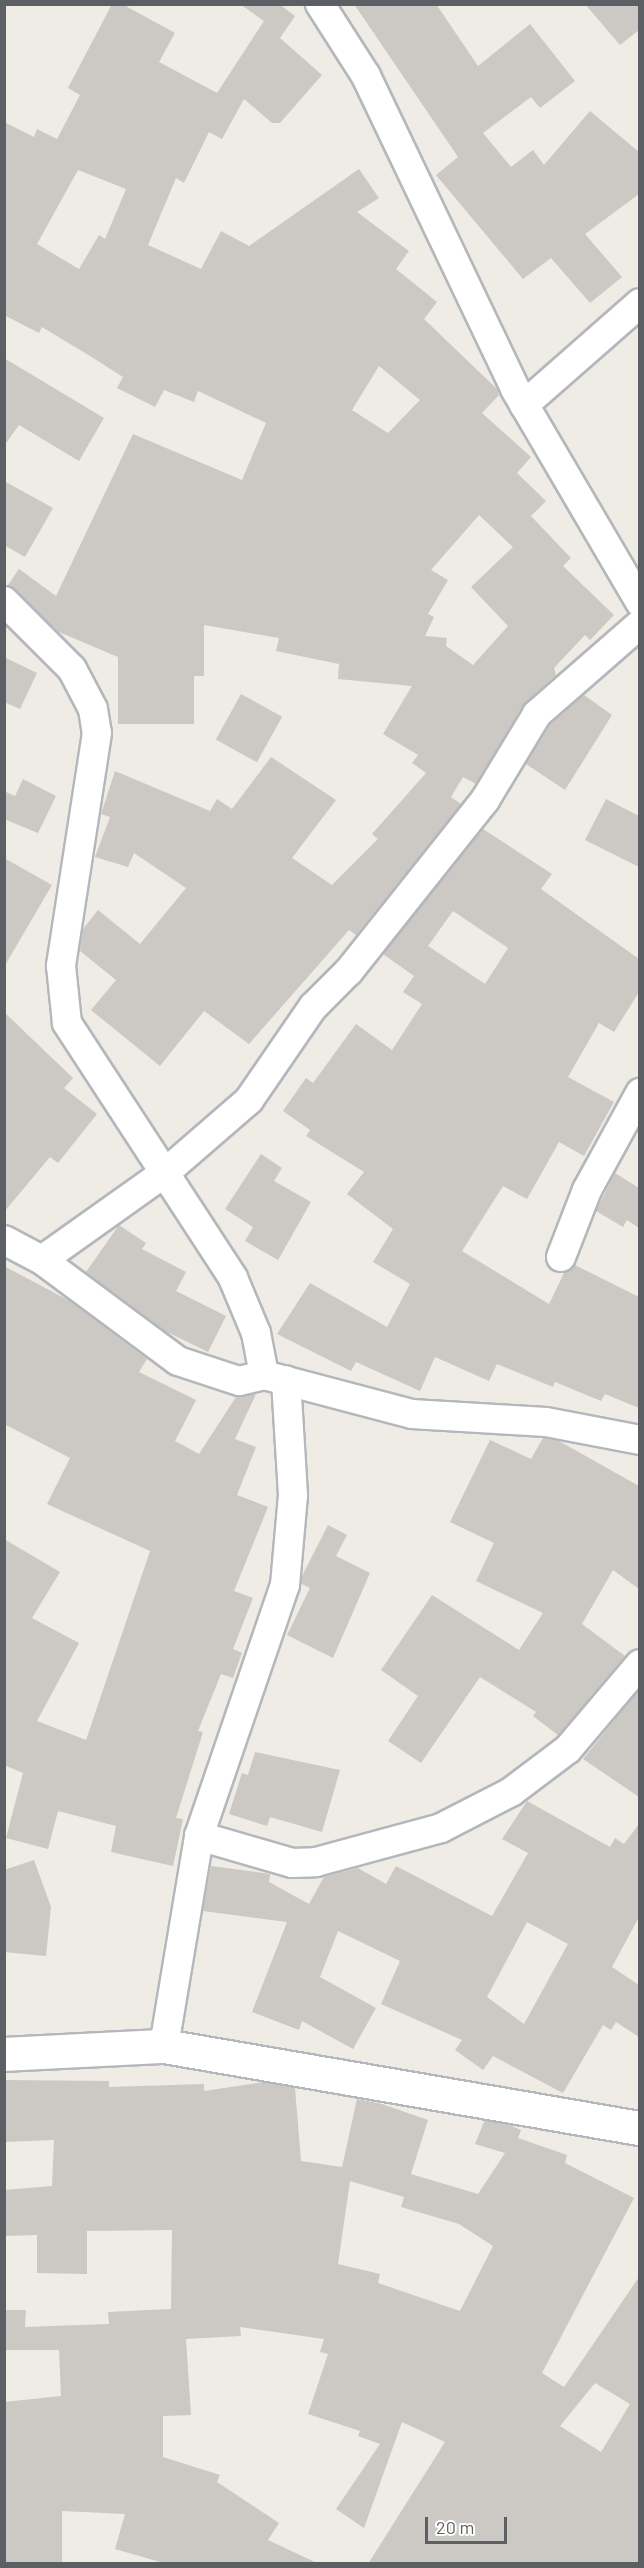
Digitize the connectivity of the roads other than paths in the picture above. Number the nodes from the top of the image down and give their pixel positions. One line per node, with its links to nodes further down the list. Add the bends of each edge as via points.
1 (320, 4): 3 (street, via 366,76)
2 (639, 303): 3 (street)
3 (524, 405): 5 (street)
4 (4, 601): 8 (street, via 72,669 93,709 97,733 62,966 62,999 67,1023)
5 (639, 602)
6 (639, 624): 8 (street, via 537,714 485,800 349,971 313,1007 249,1100)
7 (639, 1093): 10 (street, via 587,1190)
8 (166, 1172): 11 (street); 12 (street, via 233,1278)
9 (4, 1240): 11 (street)
10 (561, 1257)
11 (42, 1260): 12 (street, via 177,1360 238,1381)
12 (275, 1378): 13 (street, via 412,1414 546,1422); 15 (street, via 293,1495 285,1585)
13 (639, 1440)
14 (639, 1664): 15 (street, via 568,1749 511,1792 441,1828 316,1862 292,1863)
15 (199, 1836): 16 (street)
16 (164, 2046): 17 (street); 18 (street)
17 (4, 2054)
18 (639, 2128)

